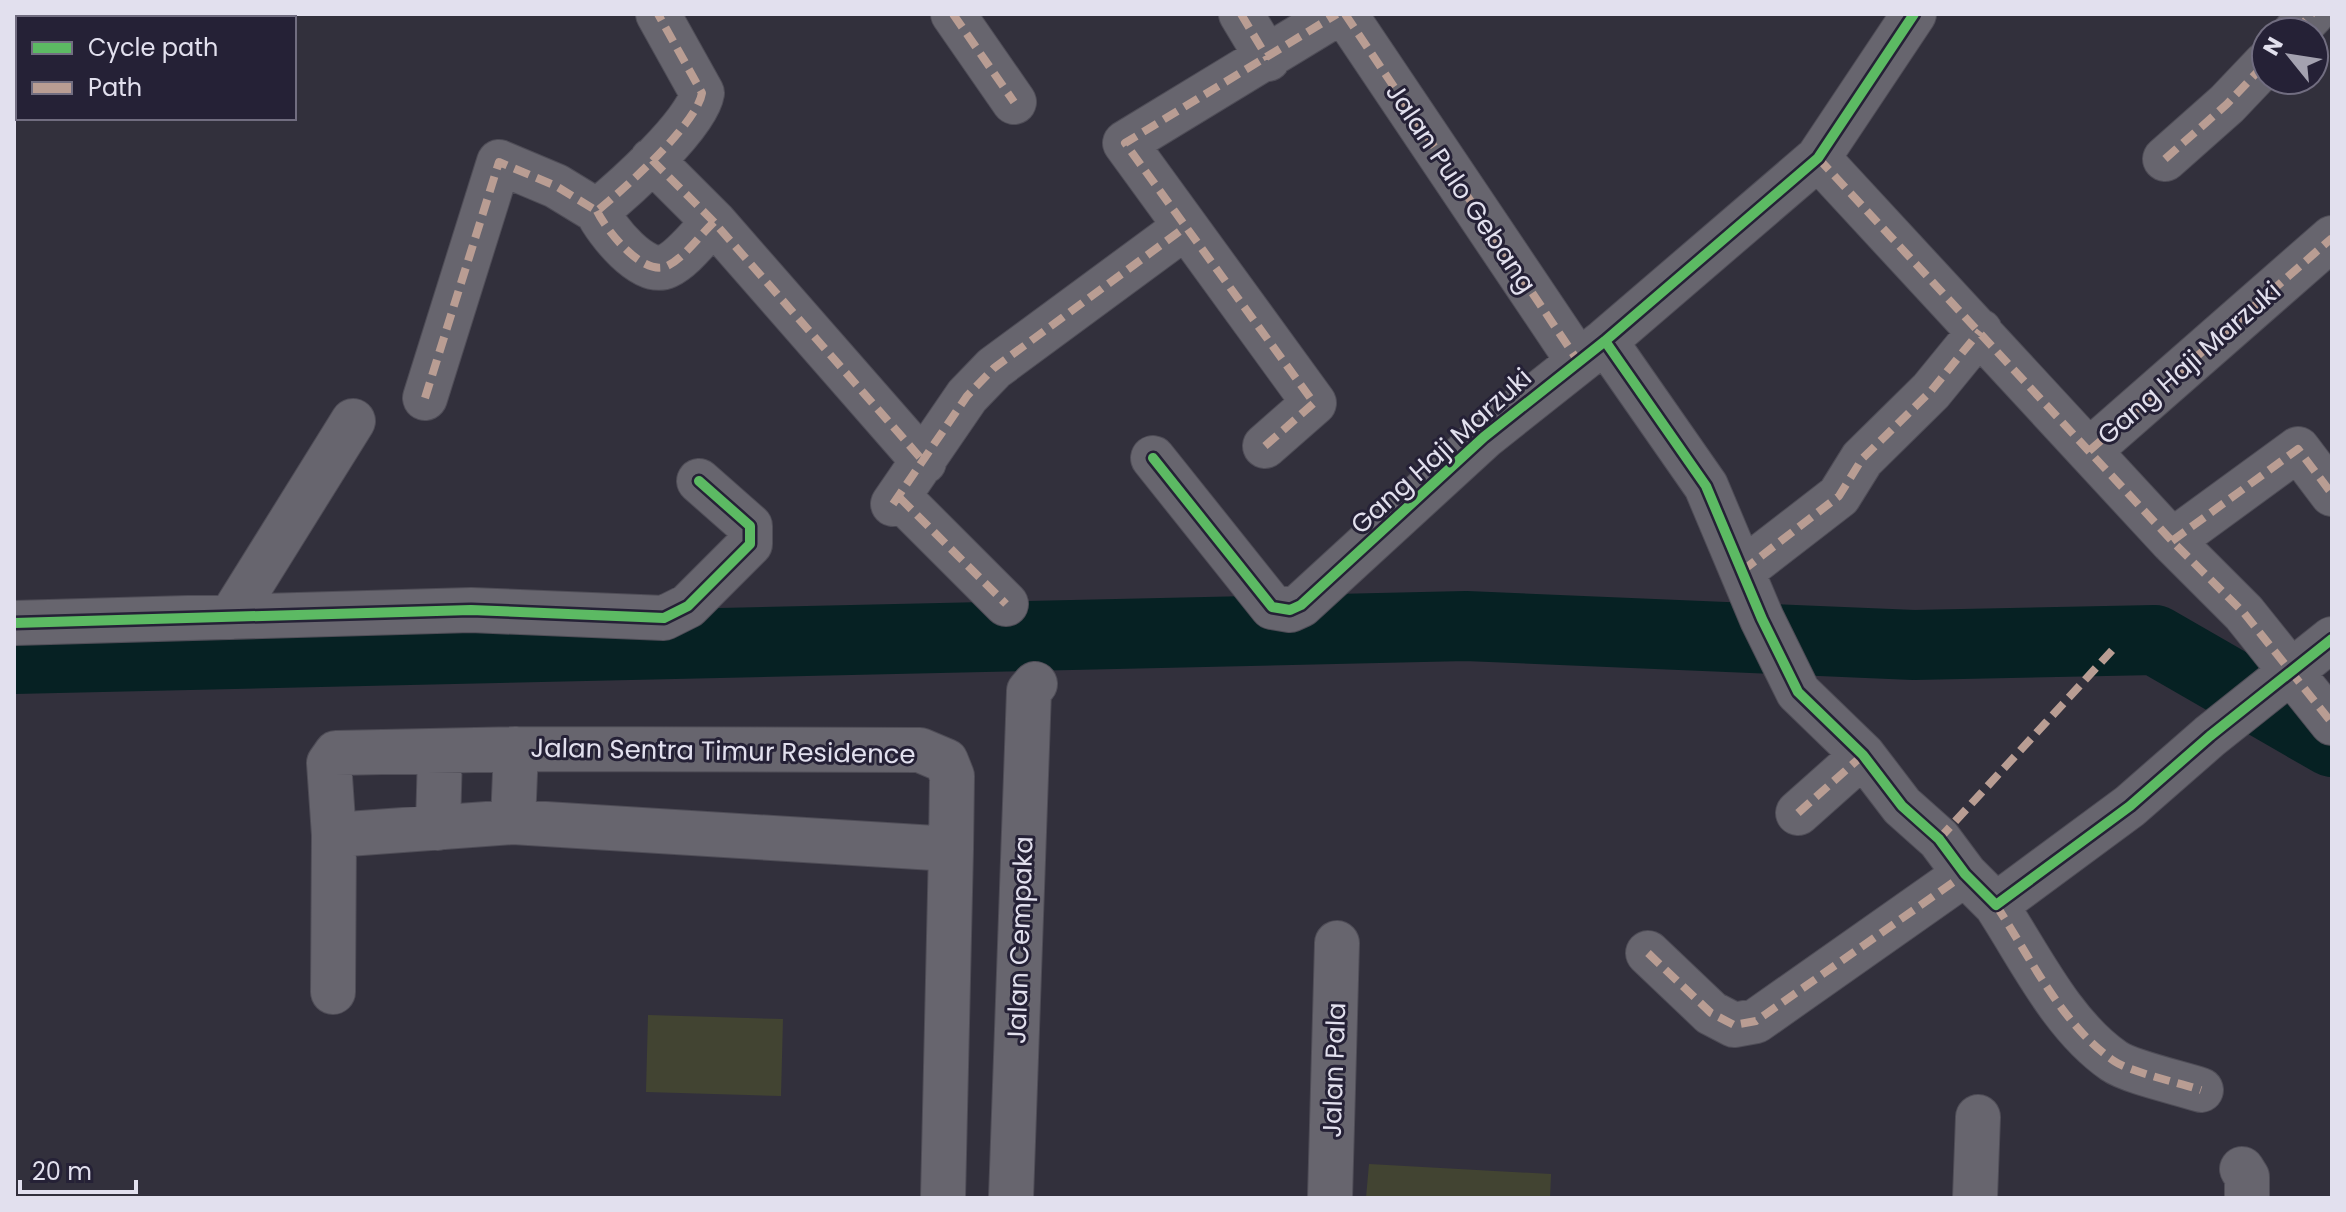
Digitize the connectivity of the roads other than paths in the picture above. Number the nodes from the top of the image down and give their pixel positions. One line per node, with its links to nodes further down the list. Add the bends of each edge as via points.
1 (658, 14): 12 (street, via 702,93 700,105)
2 (953, 14): 9 (street)
3 (1241, 14): 7 (street)
4 (1337, 14): 7 (street)
5 (1345, 14): 18 (street, Jalan Pulo Gebang)
6 (1914, 14): 10 (street)
7 (1268, 59): 15 (street, via 1125,143)
8 (2250, 80): 11 (street)
9 (1014, 102)
10 (1818, 158): 17 (street, Gang Haji Marzuki); 18 (street, Gang Haji Marzuki)
11 (2165, 159)
12 (652, 160): 13 (street); 14 (street)
13 (597, 211): 14 (street, via 605,228 638,260 654,267 668,266); 19 (street, via 556,186 499,162)
14 (714, 222): 24 (street)
15 (1184, 228): 21 (street, via 1314,403); 24 (street, via 994,368 967,396)
16 (2332, 238): 22 (street, Gang Haji Marzuki)
17 (1980, 331): 22 (street, Gang Haji Marzuki); 28 (street, via 1931,391 1862,459 1839,496)
18 (1592, 351): 23 (street, Gang Haji Marzuki, via 1494,428 1335,576 1290,610 1272,607); 28 (street, Jalan Pulo Gebang, via 1706,486)
19 (425, 398)
20 (353, 421): 30 (street)
21 (1265, 446)
22 (2089, 451): 27 (street)
23 (1153, 458)
24 (924, 462): 29 (street, via 897,501)
25 (699, 481): 30 (street, via 750,526 750,544 688,606 664,618 471,610)
26 (2332, 494): 27 (street, via 2298,449)
27 (2172, 541): 33 (street, via 2244,613)
28 (1742, 571): 38 (street, Jalan Pulo Gebang, via 1798,692)
29 (1006, 604)
30 (231, 617): 31 (street)
31 (14, 623)
32 (2332, 639): 33 (street)
33 (2283, 679): 35 (street); 45 (street, via 2130,806)
34 (1035, 684): 52 (street, Jalan Cempaka, via 1029,691)
35 (2332, 723)
36 (516, 749): 37 (street, Jalan Sentra Timur Residence); 40 (street); 43 (street, Jalan Sentra Timur Residence, via 920,750 946,761 952,776)
37 (440, 752): 41 (street); 42 (street, Jalan Sentra Timur Residence, via 336,753 329,763)
38 (1863, 755): 39 (street); 44 (street, Jalan Pulo Gebang)
39 (1798, 813)
40 (513, 822): 41 (street); 43 (street)
41 (438, 828): 42 (street)
42 (334, 835): 48 (street)
43 (951, 849): 51 (street, Jalan Sentra Timur Residence)
44 (1965, 874): 45 (street, Jalan Pulo Gebang); 47 (street, via 1756,1021 1734,1025 1711,1013)
45 (1996, 905): 49 (street, Jalan Pulo Gebang, via 2062,1006 2092,1041 2116,1062)
46 (1337, 943): 53 (street, Jalan Pala)
47 (1648, 953)
48 (333, 992)
49 (2201, 1090)
50 (1978, 1117): 54 (street)
51 (943, 1198)
52 (1011, 1198)
53 (1330, 1198)
54 (1975, 1198)

